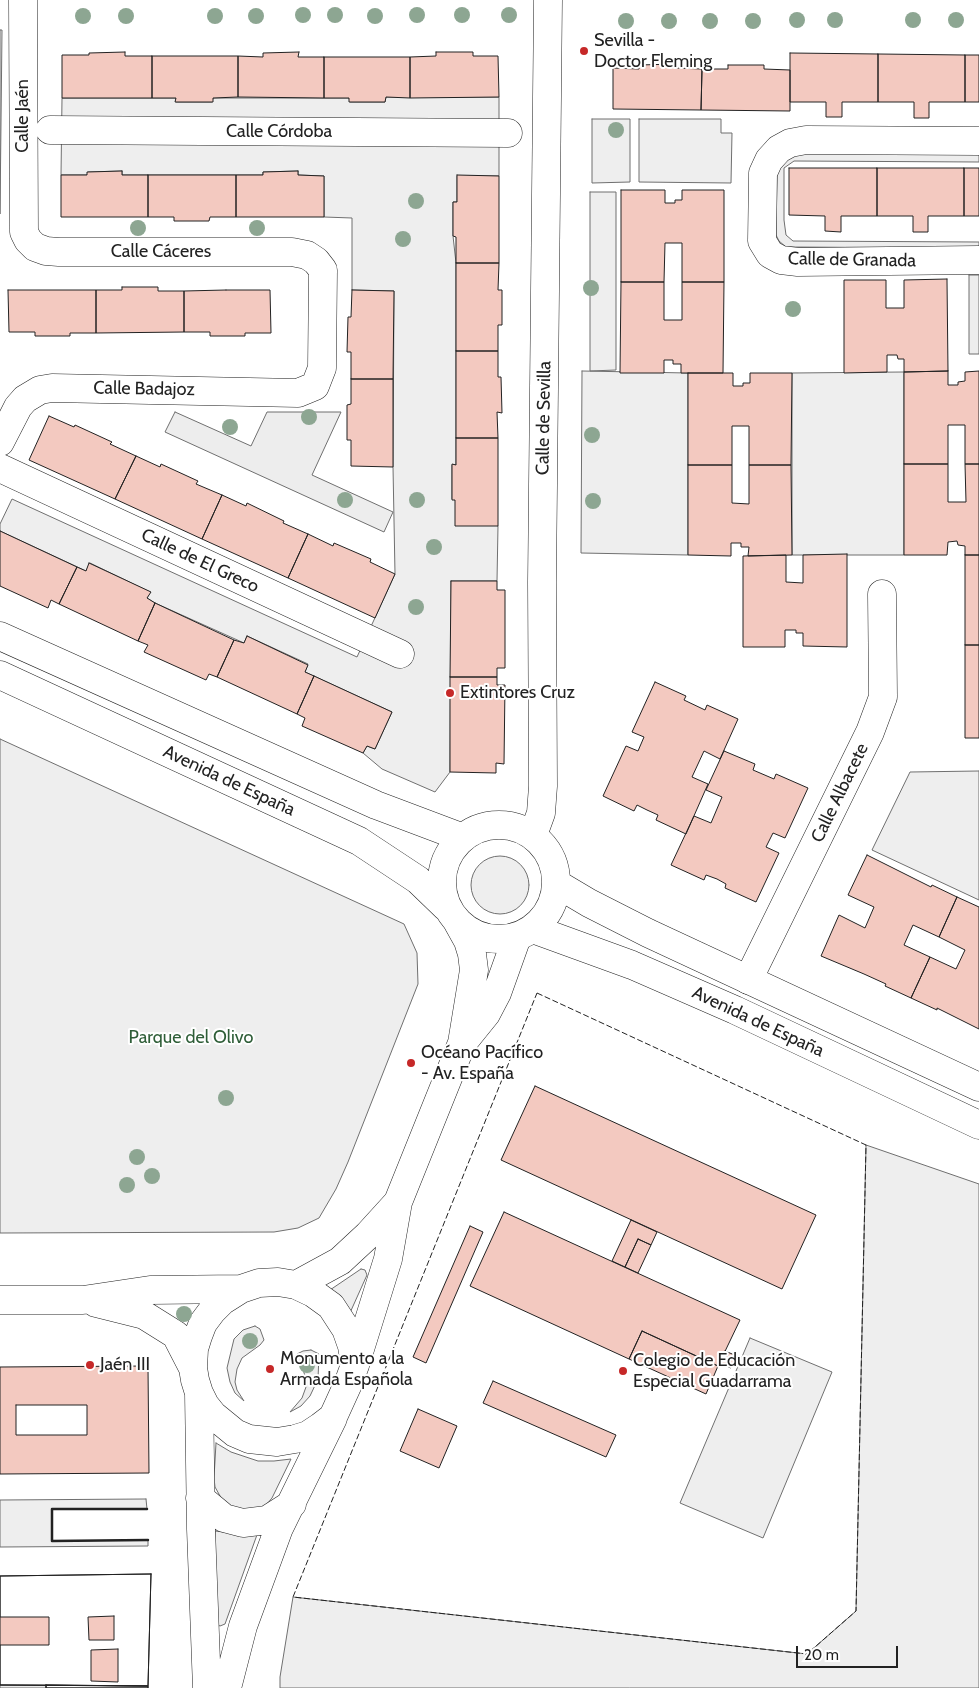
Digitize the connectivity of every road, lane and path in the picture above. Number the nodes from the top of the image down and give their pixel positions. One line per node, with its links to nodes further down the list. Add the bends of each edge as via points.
1 (24, 0): 6 (street, Calle Jaén)
2 (548, 0): 15 (street, Calle de Sevilla, via 542,582 544,786 541,813)
3 (50, 130): 4 (street, Calle Córdoba)
4 (508, 133)
5 (979, 141): 7 (street, Calle de Granada, via 806,140 790,143 769,160 763,173 762,241 770,254 781,260 798,262)
6 (24, 232): 8 (street, Calle Cáceres, via 35,247 46,251 292,252 307,255 323,270 322,368)
7 (979, 260)
8 (315, 386): 9 (street, Calle Badajoz, via 298,392 40,390 24,399)
9 (0, 442)
10 (0, 468): 13 (street, Calle de El Greco)
11 (882, 594): 20 (street, Calle Albacete, via 882,697 870,732)
12 (0, 636): 16 (street, via 376,805)
13 (400, 654)
14 (0, 675): 18 (street, Avenida de España, via 359,841 418,880)
15 (533, 835): 16 (street, via 510,824 484,826); 17 (street, via 546,848 555,865)
16 (462, 837): 18 (street, via 446,857 441,882)
17 (557, 884): 19 (street, via 551,910); 20 (street, Avenida de España, via 588,903)
18 (452, 915): 19 (street, via 475,935 496,940); 21 (street, via 468,941 474,970)
19 (525, 933): 21 (street, via 486,1014); 23 (street, Avenida de España, via 641,969)
20 (748, 980): 22 (street, Avenida de España)
21 (462, 1043): 24 (street)
22 (979, 1087)
23 (979, 1124)
24 (398, 1202): 25 (street, via 340,1262); 29 (street, via 388,1259)
25 (296, 1286): 26 (street, via 278,1282 259,1283); 29 (street, via 313,1293 339,1316 352,1346)
26 (242, 1289): 28 (street, via 150,1290); 30 (street, via 222,1301 203,1323 194,1349)
27 (0, 1300): 28 (street)
28 (83, 1300): 30 (street, via 144,1315 176,1335)
29 (355, 1365): 31 (street)
30 (196, 1380): 31 (street, via 205,1405 223,1424 249,1439 270,1442 295,1440 320,1427 333,1416); 32 (street)
31 (340, 1402): 33 (street)
32 (200, 1498): 33 (street, via 224,1518 243,1523 267,1520); 34 (street)
33 (292, 1504): 35 (street, via 279,1528 243,1626)
34 (207, 1688)
35 (227, 1688)

